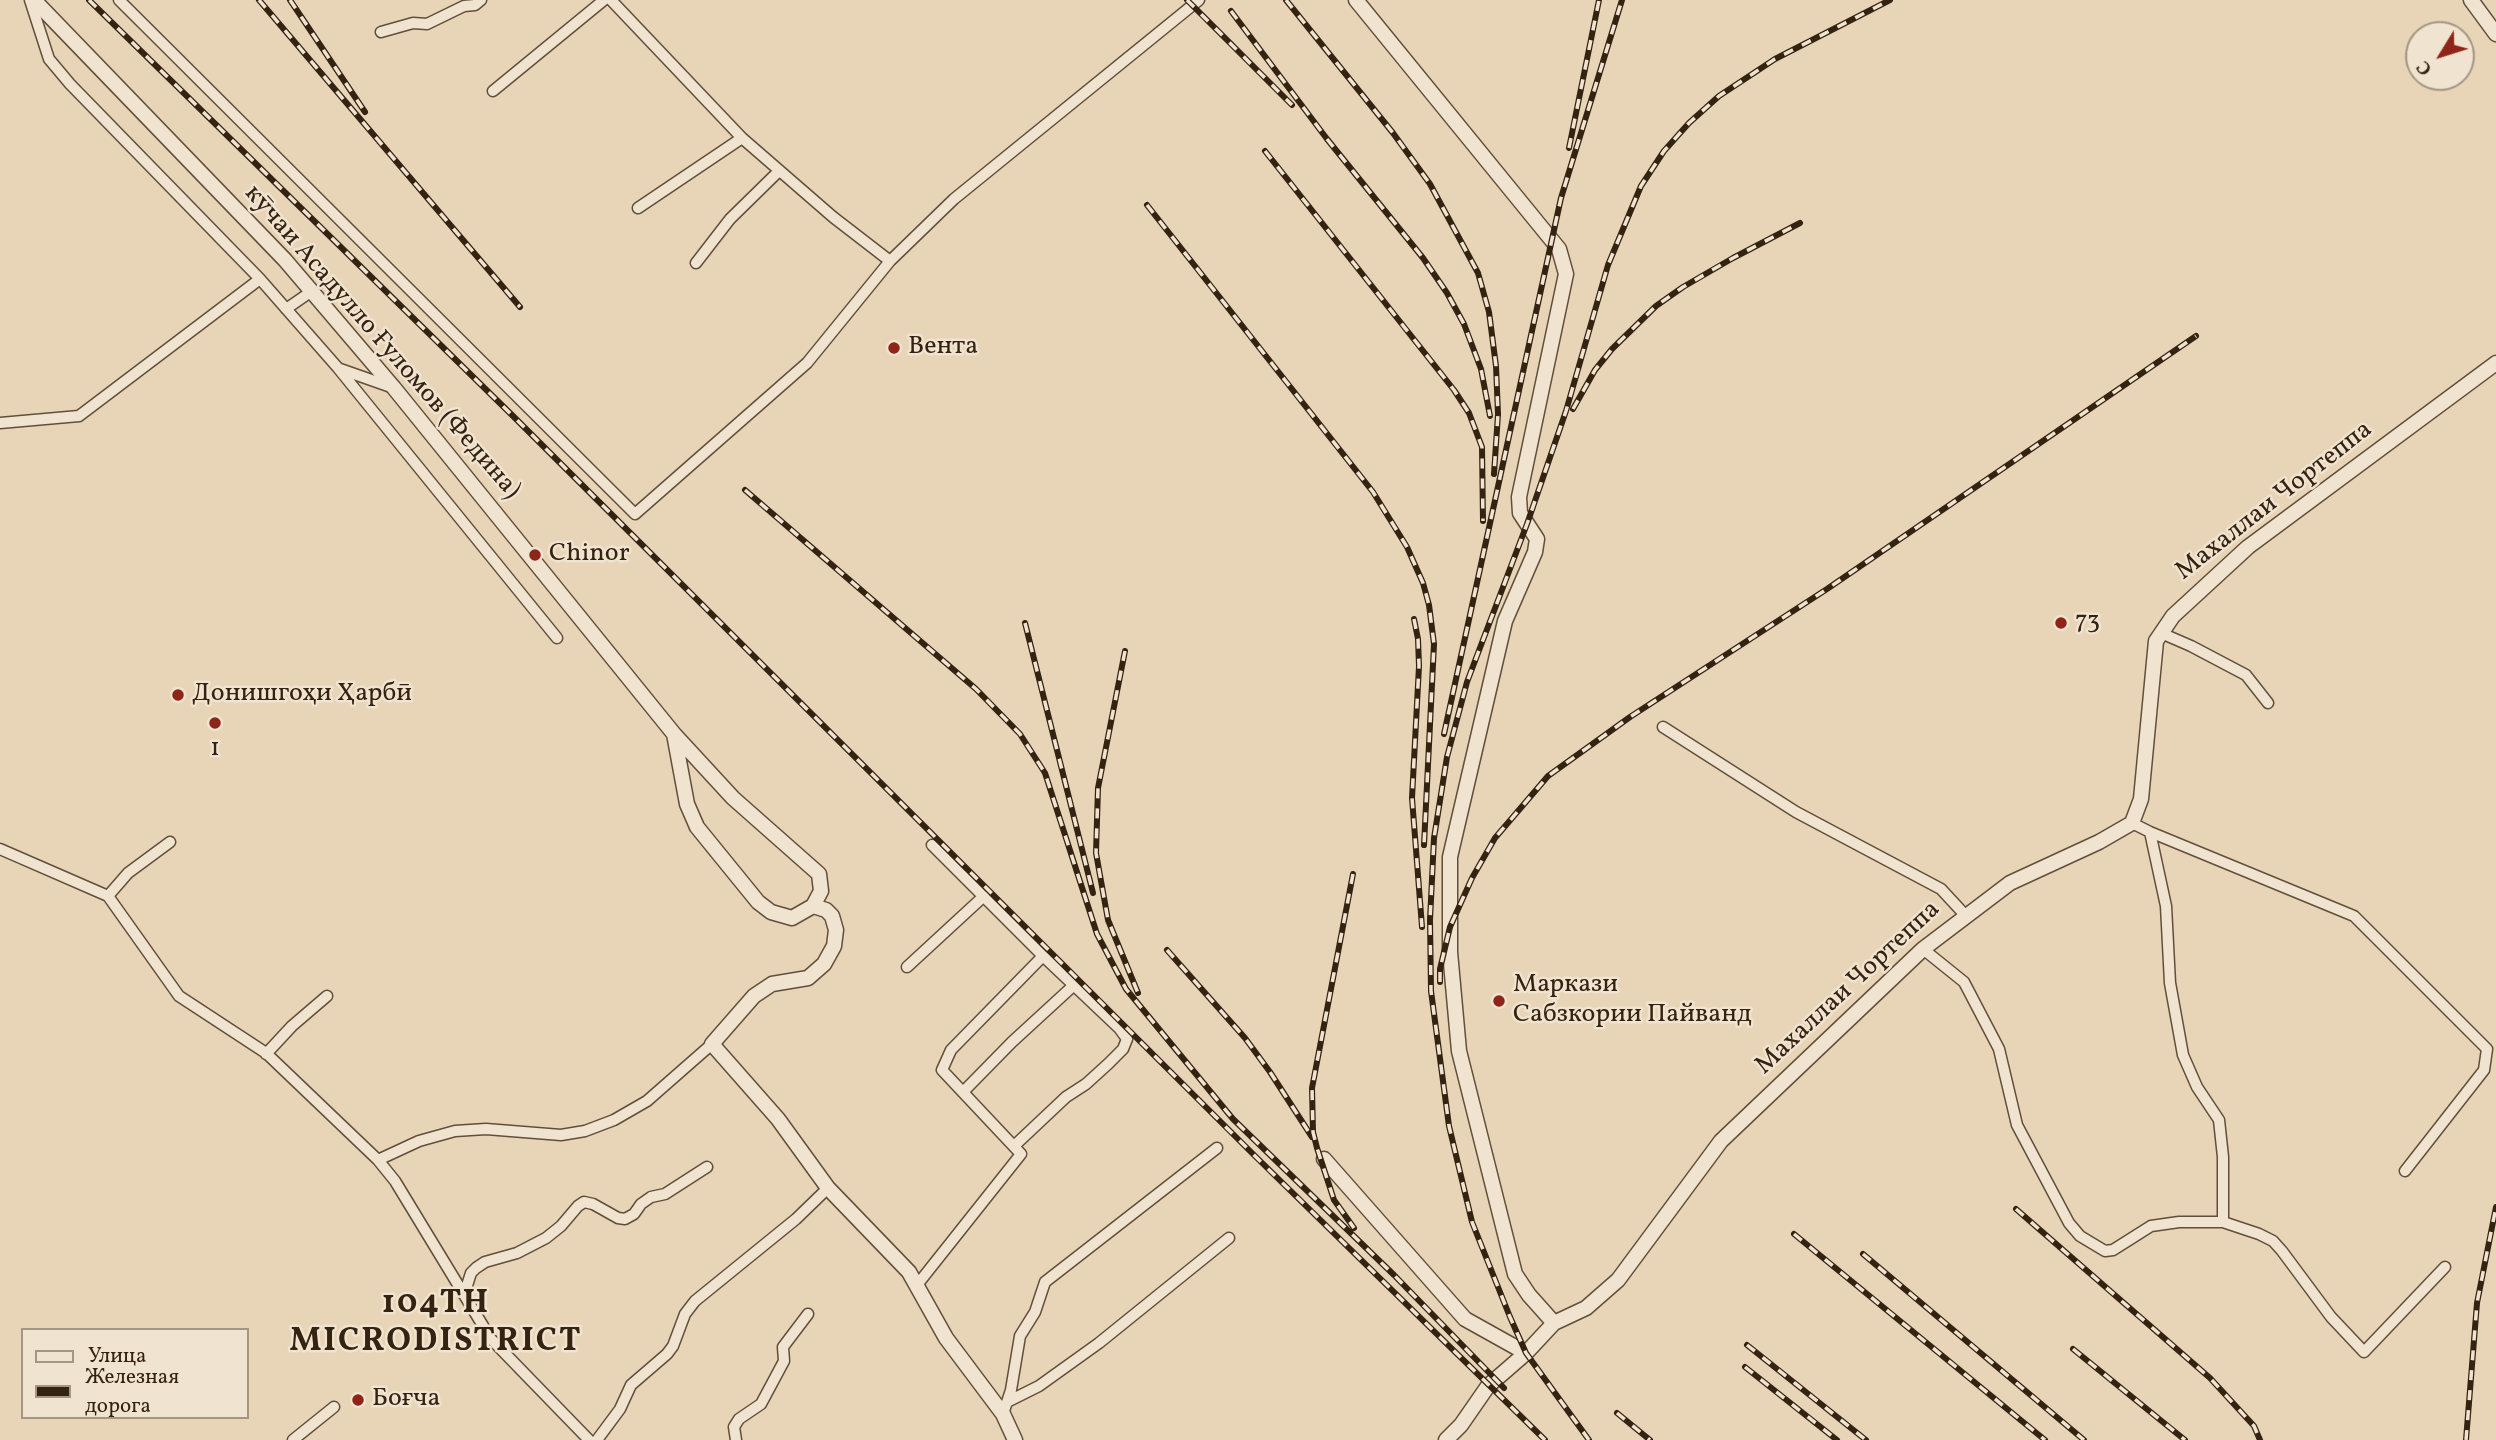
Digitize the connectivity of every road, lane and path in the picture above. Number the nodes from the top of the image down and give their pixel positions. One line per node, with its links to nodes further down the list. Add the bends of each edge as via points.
1 (32, 0): 17 (street, via 49,59); 18 (street, кӯчаи Асадулло Ғуломов (Федина))
2 (119, 0): 15 (street, кӯчаи Асадулло Ғуломов (Федина), via 635,514 807,363)
3 (481, 0): 9 (street, via 427,24)
4 (604, 0): 11 (street)
5 (611, 0): 12 (street)
6 (1199, 0): 15 (street, via 954,199)
7 (1356, 0): 59 (street, via 1559,249 1566,274 1519,497 1520,513 1537,539 1535,552 1505,621 1450,857 1450,952 1459,1051 1515,1274)
8 (2470, 0): 10 (street)
9 (382, 32)
10 (2496, 33)
11 (494, 91)
12 (741, 138): 13 (street); 14 (street)
13 (779, 171): 15 (street); 16 (street, via 730,219)
14 (638, 208)
15 (890, 261)
16 (696, 263)
17 (260, 279): 19 (street); 23 (street, кӯчаи Асадулло Ғуломов (Федина), via 79,416)
18 (312, 291): 19 (street); 22 (street, кӯчаи Асадулло Ғуломов (Федина))
19 (286, 309): 21 (street)
20 (2496, 363): 24 (street, Махаллаи Чортеппа, via 2248,547 2192,597)
21 (338, 368): 22 (street); 25 (street)
22 (394, 388): 28 (street, кӯчаи Асадулло Ғуломов (Федина))
23 (0, 423)
24 (2161, 633): 26 (street, via 2246,675); 29 (street, Махаллаи Чортеппа, via 2156,641 2141,799)
25 (557, 638)
26 (2268, 703)
27 (1663, 727): 37 (street, via 1796,812 1941,889)
28 (674, 734): 36 (street, кӯчаи Асадулло Ғуломов (Федина), via 733,799 819,874 821,891); 36 (street, кӯчаи Асадулло Ғуломов (Федина), via 687,804 698,827 758,902 771,912 792,918)
29 (2132, 823): 30 (street); 37 (street, Махаллаи Чортеппа, via 2010,883)
30 (2150, 832): 51 (street, via 2354,916 2487,1049 2484,1070); 53 (street, via 2165,906 2170,983 2183,1055 2219,1120)
31 (170, 842): 34 (street, via 128,873)
32 (932, 845): 35 (street)
33 (0, 849): 34 (street)
34 (108, 896): 44 (street, via 179,996)
35 (984, 896): 39 (street); 40 (street)
36 (813, 906): 43 (street, via 832,916 836,930 824,964 808,978 772,984 754,996)
37 (1966, 916): 38 (street, Махаллаи Чортеппа)
38 (1923, 949): 53 (street, via 1964,982 1999,1049 2017,1125 2080,1236 2105,1251 2151,1226); 59 (street, Махаллаи Чортеппа, via 1721,1142 1618,1280 1586,1308)
39 (1043, 956): 41 (street); 45 (street, via 951,1050 942,1070)
40 (906, 967)
41 (1073, 986): 45 (street); 46 (street, via 1127,1039 1108,1065)
42 (327, 996): 44 (street)
43 (712, 1044): 49 (street, via 647,1101 585,1131 561,1135 455,1131); 52 (street, via 778,1119)
44 (267, 1054): 49 (street)
45 (963, 1092): 46 (street)
46 (1014, 1146): 56 (street, via 1021,1154)
47 (1217, 1148): 62 (street, via 1045,1282 1035,1312 1020,1336)
48 (1324, 1159): 60 (street, via 1465,1319)
49 (378, 1160): 57 (street)
50 (707, 1167): 57 (street, via 665,1194 652,1197 625,1219 584,1202 546,1238 476,1268)
51 (2404, 1171)
52 (828, 1188): 56 (street); 65 (street, via 695,1301 673,1346 631,1385)
53 (2223, 1222): 55 (street, via 2273,1241 2364,1352)
54 (1229, 1238): 62 (street, via 1099,1343)
55 (2445, 1267)
56 (917, 1285): 62 (street, via 946,1338)
57 (464, 1295): 64 (street, via 491,1339)
58 (808, 1314): 66 (street, via 783,1347 784,1360 761,1404 734,1427)
59 (1554, 1323): 60 (street)
60 (1526, 1353): 68 (street, via 1488,1386)
61 (334, 1407): 63 (street)
62 (1006, 1408): 67 (street)
63 (293, 1440)
64 (589, 1440)
65 (597, 1440)
66 (736, 1440)
67 (1015, 1440)
68 (1446, 1440)

